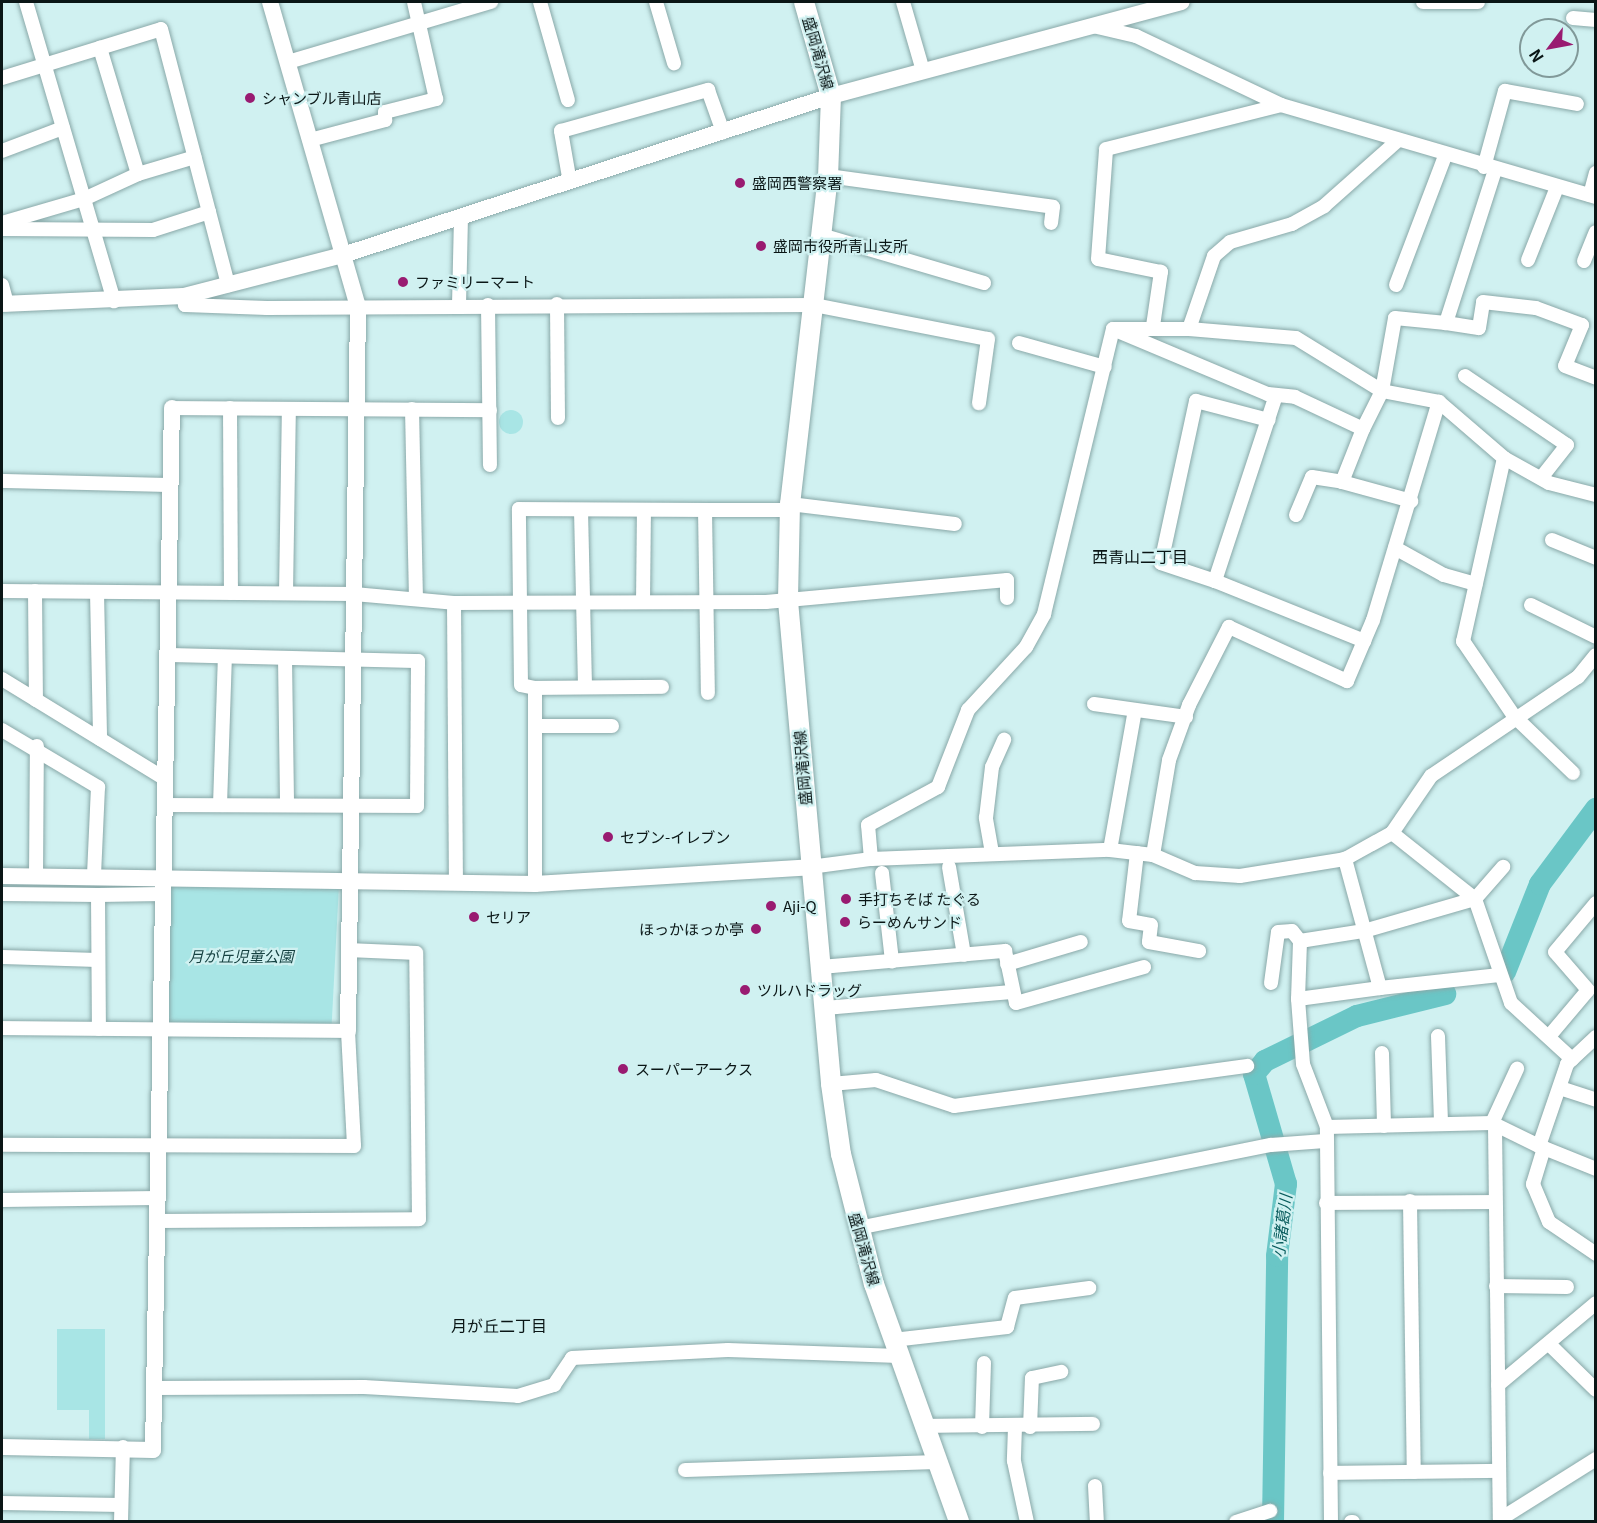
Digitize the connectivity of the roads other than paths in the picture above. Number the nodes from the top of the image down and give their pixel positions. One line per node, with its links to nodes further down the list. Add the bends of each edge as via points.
1 (26, 2): 19 (street)
2 (270, 2): 17 (street)
3 (414, 2): 14 (street)
4 (491, 2): 14 (street)
5 (540, 2): 23 (street)
6 (656, 2): 18 (street)
7 (804, 2): 22 (main road, 盛岡滝沢線)
8 (903, 2): 20 (street)
9 (1182, 2): 15 (street)
10 (1423, 2): 11 (street)
11 (1478, 2)
12 (1579, 19): 13 (street)
13 (1596, 20)
14 (420, 22): 17 (street); 28 (street, via 436,99 385,112 385,120)
15 (1091, 26): 20 (street); 25 (street, via 1136,36)
16 (100, 48): 19 (street); 32 (street, via 161,29); 35 (street)
17 (288, 62): 28 (street)
18 (674, 63)
19 (44, 65): 21 (street); 26 (street)
20 (923, 71): 22 (street)
21 (2, 78)
22 (831, 96): 27 (street); 36 (main road, 盛岡滝沢線)
23 (568, 100)
24 (1577, 104): 33 (street, via 1505,91)
25 (1281, 105): 29 (street); 65 (street, via 1106,149 1098,259 1161,272)
26 (63, 128): 30 (street); 40 (street)
27 (723, 132): 37 (street, via 708,90 561,131); 42 (street)
28 (310, 140): 49 (street)
29 (1396, 142): 31 (street); 67 (street, via 1324,206 1292,224 1230,242 1214,256)
30 (2, 151)
31 (1445, 156): 33 (street); 55 (street)
32 (195, 157): 35 (street); 41 (street)
33 (1490, 169): 38 (street); 64 (street)
34 (1596, 173): 39 (street)
35 (138, 174): 40 (street)
36 (828, 176): 44 (street, via 1053,207); 48 (main road, 盛岡滝沢線)
37 (569, 177)
38 (1557, 187): 39 (street); 50 (street)
39 (1593, 196)
40 (84, 200): 43 (street); 47 (street)
41 (209, 212): 47 (street, via 153,231); 54 (street)
42 (461, 217): 49 (street); 60 (street)
43 (2, 223)
44 (1051, 223)
45 (2, 229): 47 (street)
46 (1596, 232): 51 (street)
47 (94, 234): 57 (street)
48 (822, 235): 52 (street); 62 (main road, 盛岡滝沢線)
49 (343, 255): 54 (street); 63 (street)
50 (1528, 260)
51 (1584, 261)
52 (984, 283)
53 (2, 285): 58 (street)
54 (228, 285): 56 (street)
55 (1396, 285)
56 (184, 296): 57 (street); 63 (street, via 185,305)
57 (114, 301): 58 (street)
58 (4, 304)
59 (557, 304): 61 (street); 62 (street); 82 (street)
60 (459, 305): 61 (street); 63 (street)
61 (488, 305): 81 (street)
62 (814, 305): 75 (street, via 988,339); 93 (main road, 盛岡滝沢線)
63 (358, 306): 79 (street)
64 (1446, 323): 71 (street, via 1479,328 1483,302 1536,308 1582,325 1565,366); 72 (street, via 1395,318)
65 (1153, 326): 66 (street); 67 (street)
66 (1113, 329): 69 (street); 73 (street)
67 (1189, 329): 72 (street, via 1296,338)
68 (1019, 343): 69 (street)
69 (1105, 367): 154 (street, via 1044,614 1026,647 968,710 938,787 868,825)
70 (1465, 376): 87 (street, via 1567,445)
71 (1596, 378)
72 (1382, 391): 74 (street); 84 (street)
73 (1276, 395): 83 (street); 84 (street, via 1296,397)
74 (1438, 402): 85 (street); 92 (street)
75 (979, 403)
76 (172, 408): 77 (street); 90 (street)
77 (230, 408): 78 (street); 108 (street)
78 (289, 409): 79 (street); 109 (street)
79 (357, 409): 80 (street); 110 (street)
80 (412, 409): 81 (street); 111 (street)
81 (490, 410): 86 (street)
82 (558, 418)
83 (1269, 420): 102 (street); 102 (street, via 1196,401 1161,563)
84 (1363, 429): 89 (street)
85 (1504, 458): 87 (street); 103 (street)
86 (490, 465)
87 (1541, 478): 91 (street)
88 (2, 481): 90 (street)
89 (1342, 482): 92 (street); 97 (street, via 1312,477)
90 (171, 486): 107 (street)
91 (1596, 495)
92 (1411, 501): 100 (street)
93 (790, 507): 96 (street); 98 (street); 113 (main road, 盛岡滝沢線)
94 (580, 510): 95 (street); 117 (street, via 519,509); 118 (street)
95 (644, 510): 96 (street); 114 (street)
96 (705, 510): 115 (street)
97 (1296, 515)
98 (955, 524)
99 (1552, 540): 101 (street)
100 (1395, 548): 103 (street, via 1444,575); 121 (street)
101 (1596, 558)
102 (1215, 581): 121 (street)
103 (1476, 584): 135 (street, via 1463,641)
104 (2, 591): 105 (street)
105 (35, 591): 106 (street); 132 (street)
106 (97, 592): 107 (street); 140 (street)
107 (169, 592): 108 (street); 123 (street)
108 (231, 593): 109 (street)
109 (286, 593): 110 (street)
110 (354, 594): 111 (street); 126 (street)
111 (416, 598): 116 (street)
112 (1007, 598): 113 (street, via 1007,580)
113 (788, 600): 115 (street); 156 (main road, 盛岡滝沢線)
114 (643, 602): 115 (street); 118 (street)
115 (706, 602): 131 (street)
116 (454, 603): 117 (street); 165 (street)
117 (519, 603): 118 (street); 130 (street, via 521,685)
118 (582, 603): 128 (street)
119 (1531, 605): 120 (street)
120 (1596, 637)
121 (1364, 641): 136 (street, via 1347,681 1229,627)
122 (1596, 655): 135 (street, via 1578,677)
123 (167, 656): 124 (street); 144 (street)
124 (225, 657): 125 (street); 146 (street)
125 (285, 658): 126 (street); 147 (street)
126 (353, 659): 148 (street); 148 (street, via 418,661 417,806)
127 (2, 679): 132 (street)
128 (585, 687): 129 (street); 130 (street)
129 (662, 687)
130 (536, 688): 137 (street)
131 (708, 693)
132 (36, 700): 140 (street)
133 (1094, 704): 134 (street)
134 (1135, 710): 136 (street); 150 (street)
135 (1514, 716): 143 (street); 149 (street, via 1431,776)
136 (1186, 717): 153 (street, via 1169,760)
137 (536, 726): 138 (street); 166 (street)
138 (612, 726)
139 (2, 730): 142 (street)
140 (100, 740): 144 (street)
141 (1004, 740): 151 (street, via 992,767 986,818)
142 (37, 746): 161 (street); 162 (street, via 98,787)
143 (1573, 773)
144 (165, 779): 145 (street)
145 (165, 805): 146 (street); 163 (street)
146 (220, 805): 147 (street)
147 (287, 805): 148 (street)
148 (350, 805): 164 (street)
149 (1392, 833): 155 (street); 170 (street)
150 (1110, 850): 151 (street); 152 (street)
151 (992, 853): 154 (street)
152 (1137, 853): 153 (street); 176 (street, via 1129,921 1151,925 1149,942)
153 (1153, 855): 155 (street, via 1196,873 1240,876)
154 (871, 859): 156 (street)
155 (1346, 859): 172 (street)
156 (810, 867): 166 (street); 182 (main road, 盛岡滝沢線)
157 (949, 867): 177 (street)
158 (1503, 867): 170 (street)
159 (882, 873): 180 (street)
160 (2, 876): 161 (street)
161 (36, 876): 162 (street)
162 (94, 876): 163 (street)
163 (163, 877): 164 (street); 168 (street)
164 (349, 878): 165 (street); 175 (street)
165 (456, 881): 166 (street)
166 (536, 884)
167 (2, 894): 169 (street)
168 (163, 894): 169 (street); 192 (street)
169 (98, 895): 179 (street)
170 (1475, 899): 172 (street); 184 (street)
171 (1596, 903): 194 (street, via 1555,952 1588,990)
172 (1364, 931): 173 (street); 186 (street)
173 (1300, 941): 185 (street, via 1292,932 1278,932); 188 (street)
174 (1081, 942): 181 (street)
175 (349, 950): 193 (street); 218 (street, via 416,953 419,1220)
176 (1199, 951)
177 (964, 955): 180 (street); 181 (street, via 1005,951)
178 (2, 957): 179 (street)
179 (98, 960): 191 (street)
180 (892, 961): 182 (street)
181 (1007, 964): 187 (street)
182 (821, 967): 189 (main road, 盛岡滝沢線)
183 (1144, 967): 187 (street, via 1016,1003)
184 (1499, 975): 186 (street); 194 (street, via 1510,1003)
185 (1271, 983)
186 (1380, 988): 188 (street)
187 (1011, 992): 189 (street)
188 (1298, 999): 207 (street, via 1300,1045)
189 (825, 1008): 201 (main road, 盛岡滝沢線)
190 (2, 1028): 191 (street)
191 (99, 1029): 192 (street)
192 (160, 1029): 193 (street); 209 (street)
193 (348, 1031): 209 (street, via 354,1146)
194 (1551, 1034): 198 (street)
195 (1438, 1036): 204 (street)
196 (1596, 1037): 198 (street)
197 (1382, 1053): 205 (street)
198 (1572, 1059): 202 (street)
199 (1247, 1066): 201 (street, via 954,1106 876,1080)
200 (1517, 1069): 206 (street)
201 (831, 1084): 219 (main road, 盛岡滝沢線)
202 (1560, 1088): 203 (street); 211 (street)
203 (1596, 1100)
204 (1441, 1124): 205 (street); 206 (street)
205 (1384, 1125): 207 (street)
206 (1494, 1125): 211 (street); 216 (street)
207 (1327, 1127): 208 (street)
208 (1325, 1141): 217 (street); 219 (street, via 1277,1144)
209 (158, 1144): 210 (street); 213 (street)
210 (2, 1145)
211 (1541, 1147): 212 (street); 220 (street, via 1533,1184 1549,1222)
212 (1596, 1169)
213 (157, 1198): 214 (street); 218 (street)
214 (2, 1200)
215 (1410, 1201): 216 (street); 217 (street); 243 (street)
216 (1495, 1202): 221 (street)
217 (1326, 1203): 244 (street)
218 (157, 1221): 230 (street)
219 (858, 1228): 226 (main road, 盛岡滝沢線)
220 (1596, 1254)
221 (1496, 1286): 222 (street); 229 (street)
222 (1567, 1287)
223 (1089, 1288): 226 (street, via 1015,1298 1008,1328)
224 (1595, 1304): 225 (street)
225 (1550, 1346): 229 (street); 231 (street)
226 (896, 1348): 230 (street, via 729,1350 572,1359 554,1385 518,1396 364,1387); 233 (main road, 盛岡滝沢線)
227 (984, 1363): 234 (street)
228 (1060, 1372): 236 (street, via 1032,1378)
229 (1498, 1385): 242 (street)
230 (154, 1388): 238 (street, via 153,1450)
231 (1596, 1390)
232 (1093, 1424): 236 (street)
233 (925, 1426): 234 (street); 240 (main road, 盛岡滝沢線)
234 (982, 1427): 235 (street)
235 (1016, 1427): 236 (street); 252 (street, via 1014,1461)
236 (1030, 1427)
237 (2, 1447): 238 (street)
238 (123, 1447): 247 (street)
239 (1596, 1459): 249 (street)
240 (938, 1462): 241 (street); 251 (main road, 盛岡滝沢線)
241 (685, 1470)
242 (1499, 1471): 243 (street); 249 (street)
243 (1414, 1472): 244 (street)
244 (1330, 1473): 255 (street)
245 (1095, 1486): 253 (street)
246 (2, 1503): 247 (street)
247 (121, 1505): 250 (street)
248 (1270, 1511): 254 (street)
249 (1501, 1520)
250 (121, 1521)
251 (958, 1521)
252 (1027, 1521)
253 (1097, 1521)
254 (1236, 1521)
255 (1330, 1521)

